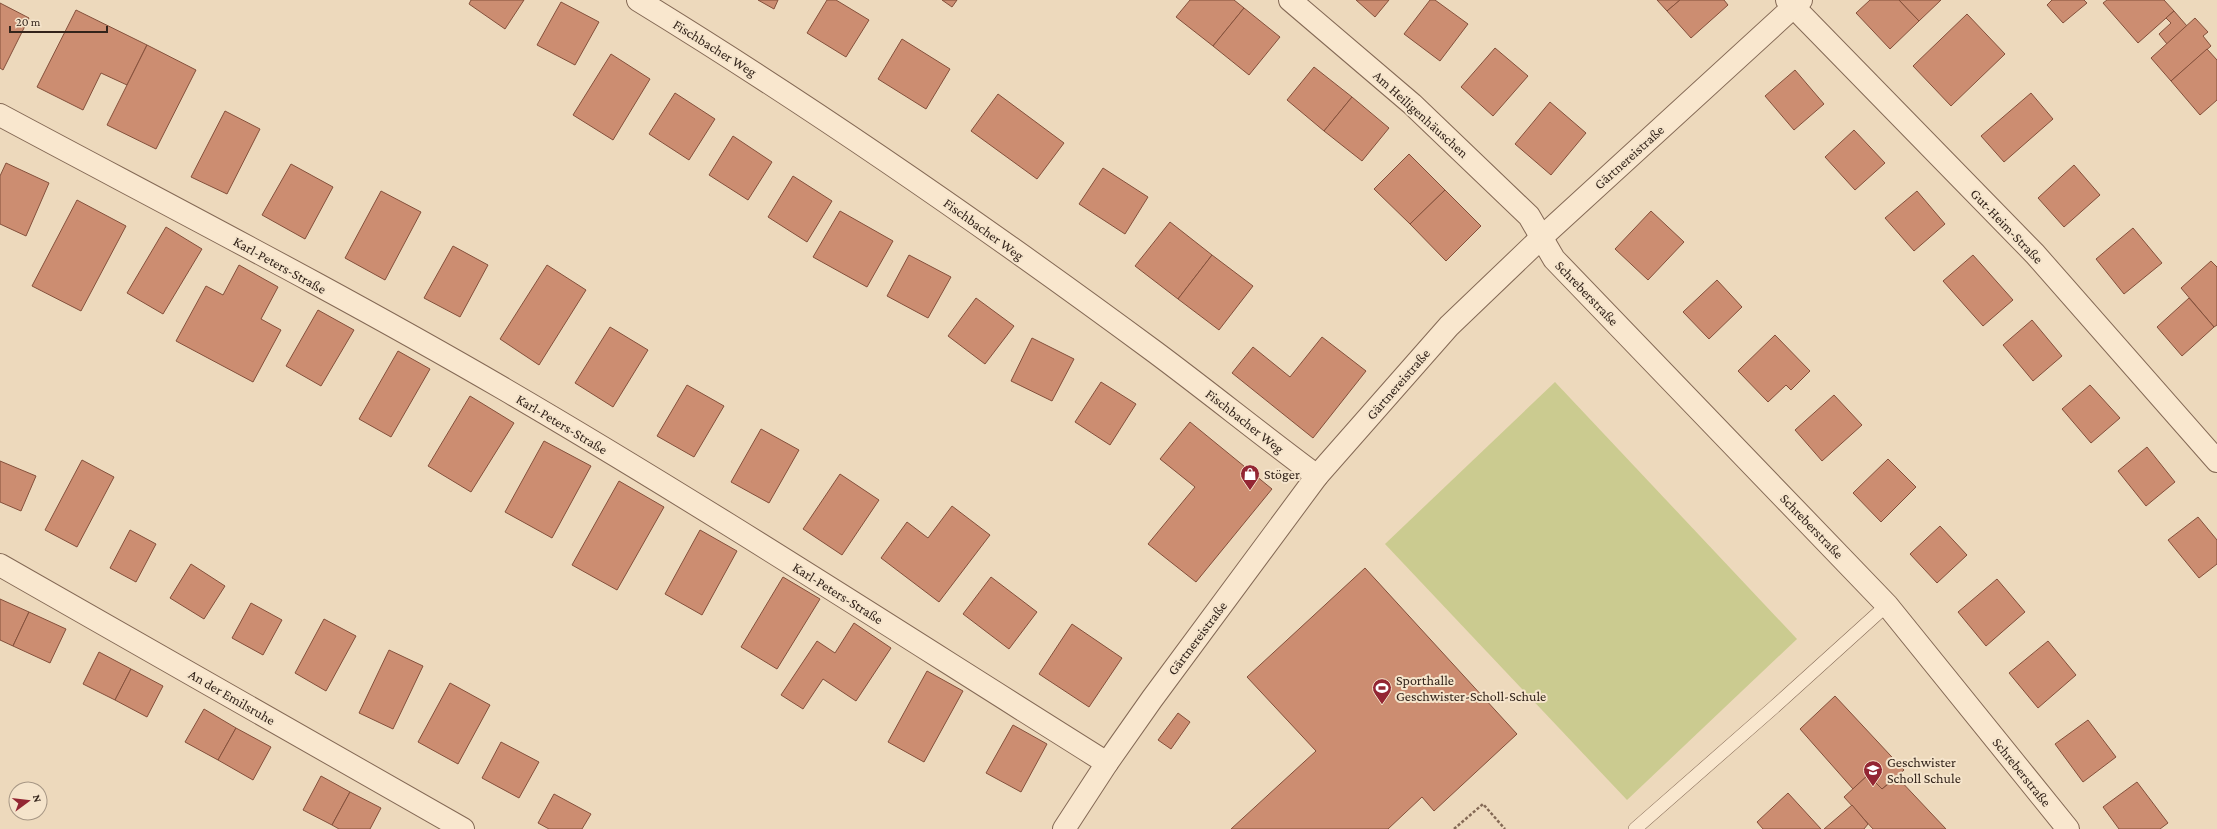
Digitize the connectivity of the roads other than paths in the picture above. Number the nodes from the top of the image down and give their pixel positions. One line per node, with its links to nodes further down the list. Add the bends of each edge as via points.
1 (638, 0): 7 (street, Fischbacher Weg, via 736,60 887,159 1155,352)
2 (1290, 0): 5 (street, Am Heiligenhäuschen, via 1412,104 1529,216)
3 (1794, 2): 5 (street, Gärtnereistraße); 6 (street, Gut-Heim-Straße, via 2035,254)
4 (0, 115): 10 (street, Karl-Peters-Straße, via 291,271 503,389 715,516)
5 (1542, 236): 7 (street, Gärtnereistraße, via 1449,326); 9 (street, Schreberstraße, via 1554,259)
6 (2217, 461)
7 (1318, 476): 10 (street, Gärtnereistraße)
8 (0, 565): 11 (street, An der Emilsruhe)
9 (1887, 604): 13 (lane, via 1774,708); 14 (street, Schreberstraße)
10 (1107, 762): 12 (street, Gärtnereistraße)
11 (463, 829)
12 (1064, 829)
13 (1635, 829)
14 (2068, 829)

